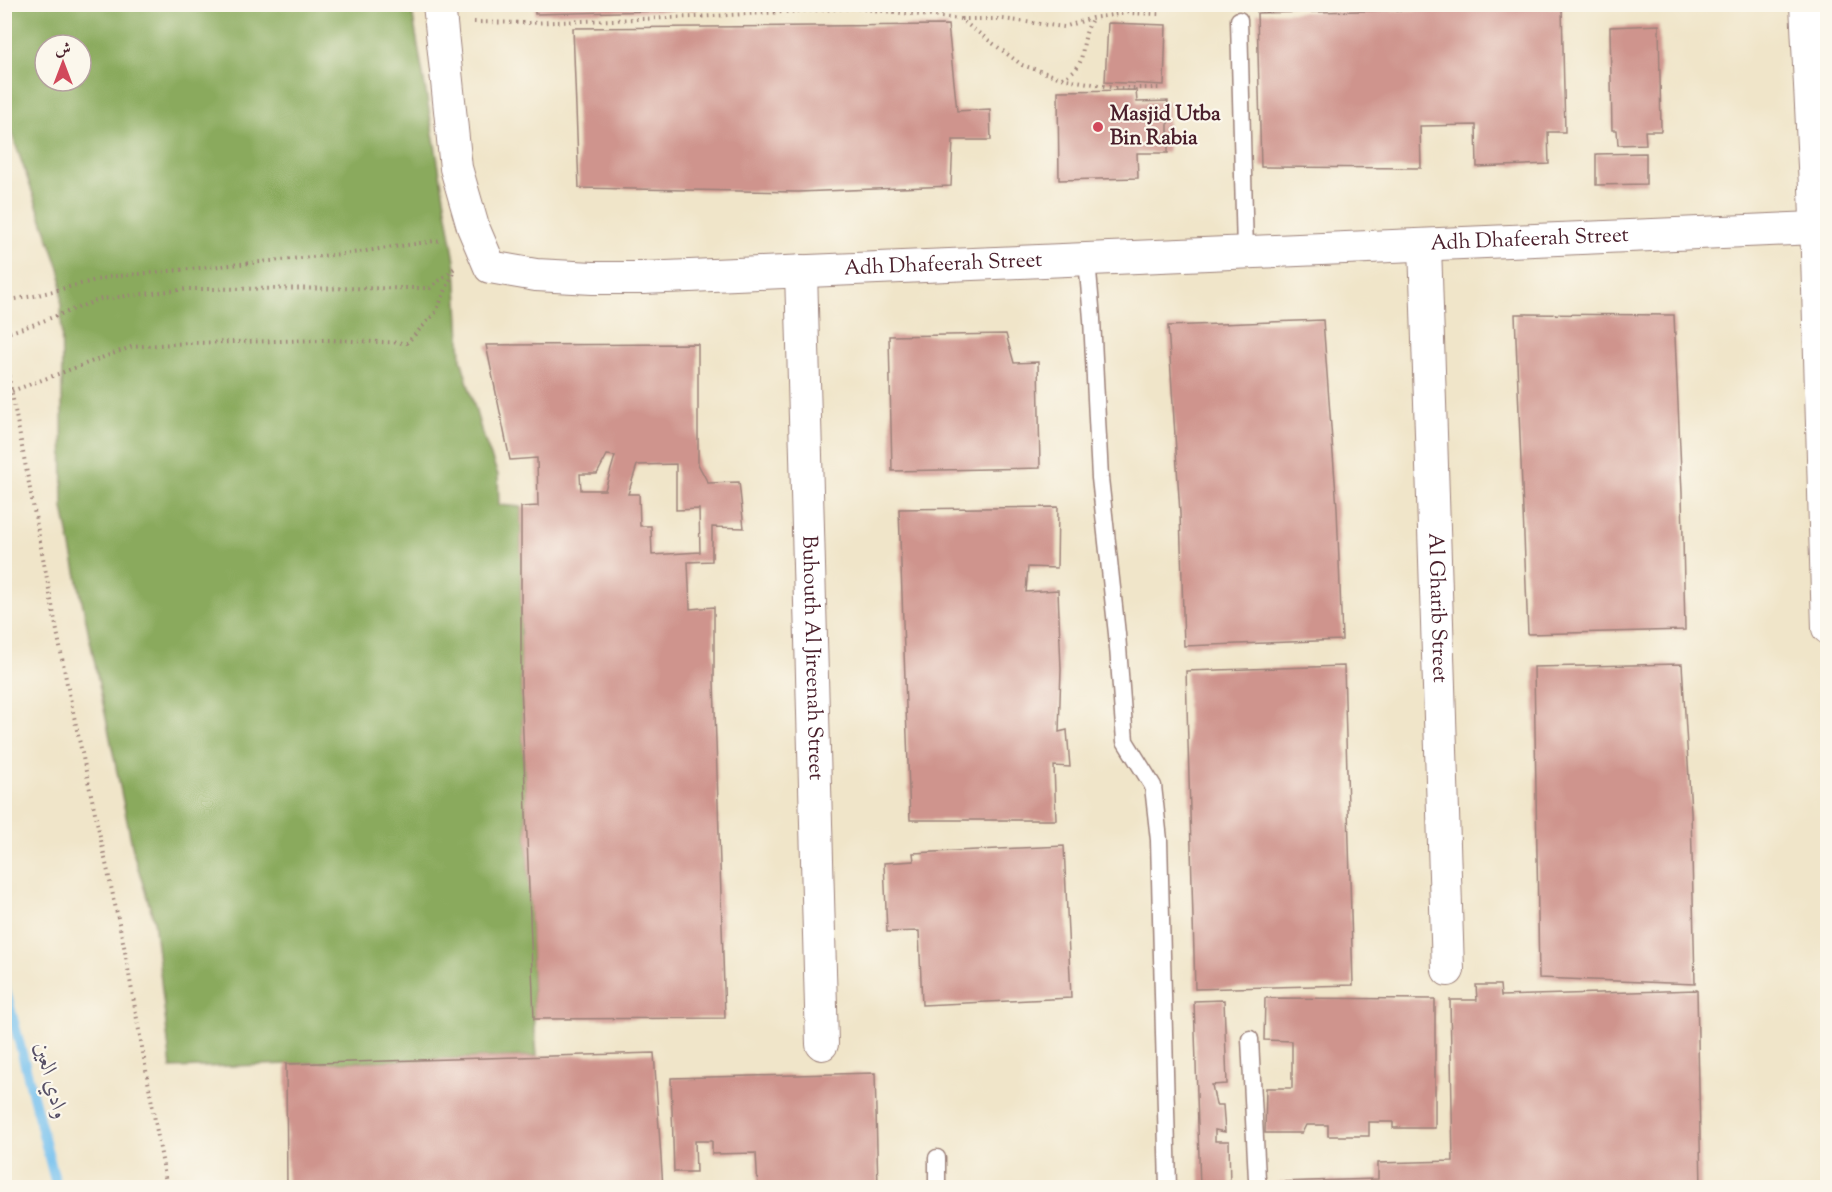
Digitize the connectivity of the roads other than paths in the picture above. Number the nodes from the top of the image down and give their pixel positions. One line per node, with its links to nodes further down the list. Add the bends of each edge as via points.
1 (1806, 4): 4 (street)
2 (440, 13): 9 (street, Adh Dhafeerah Street, via 456,168 473,227 490,267 536,275 593,278)
3 (1239, 20): 7 (lane)
4 (1821, 187): 5 (street)
5 (1815, 228): 6 (street, Adh Dhafeerah Street); 10 (street)
6 (1425, 245): 7 (street, Adh Dhafeerah Street); 12 (street, Al Gharib Street)
7 (1245, 252): 8 (street, Adh Dhafeerah Street)
8 (1087, 259): 9 (street, Adh Dhafeerah Street); 17 (lane, via 1100,478 1125,741 1153,786 1159,840)
9 (801, 271): 14 (street, Buhouth Al Jireenah Street)
10 (1823, 347): 11 (street)
11 (1827, 628)
12 (1448, 970)
13 (1250, 1039): 18 (lane)
14 (822, 1044)
15 (937, 1158): 16 (lane)
16 (937, 1188)
17 (1168, 1188)
18 (1260, 1188)

